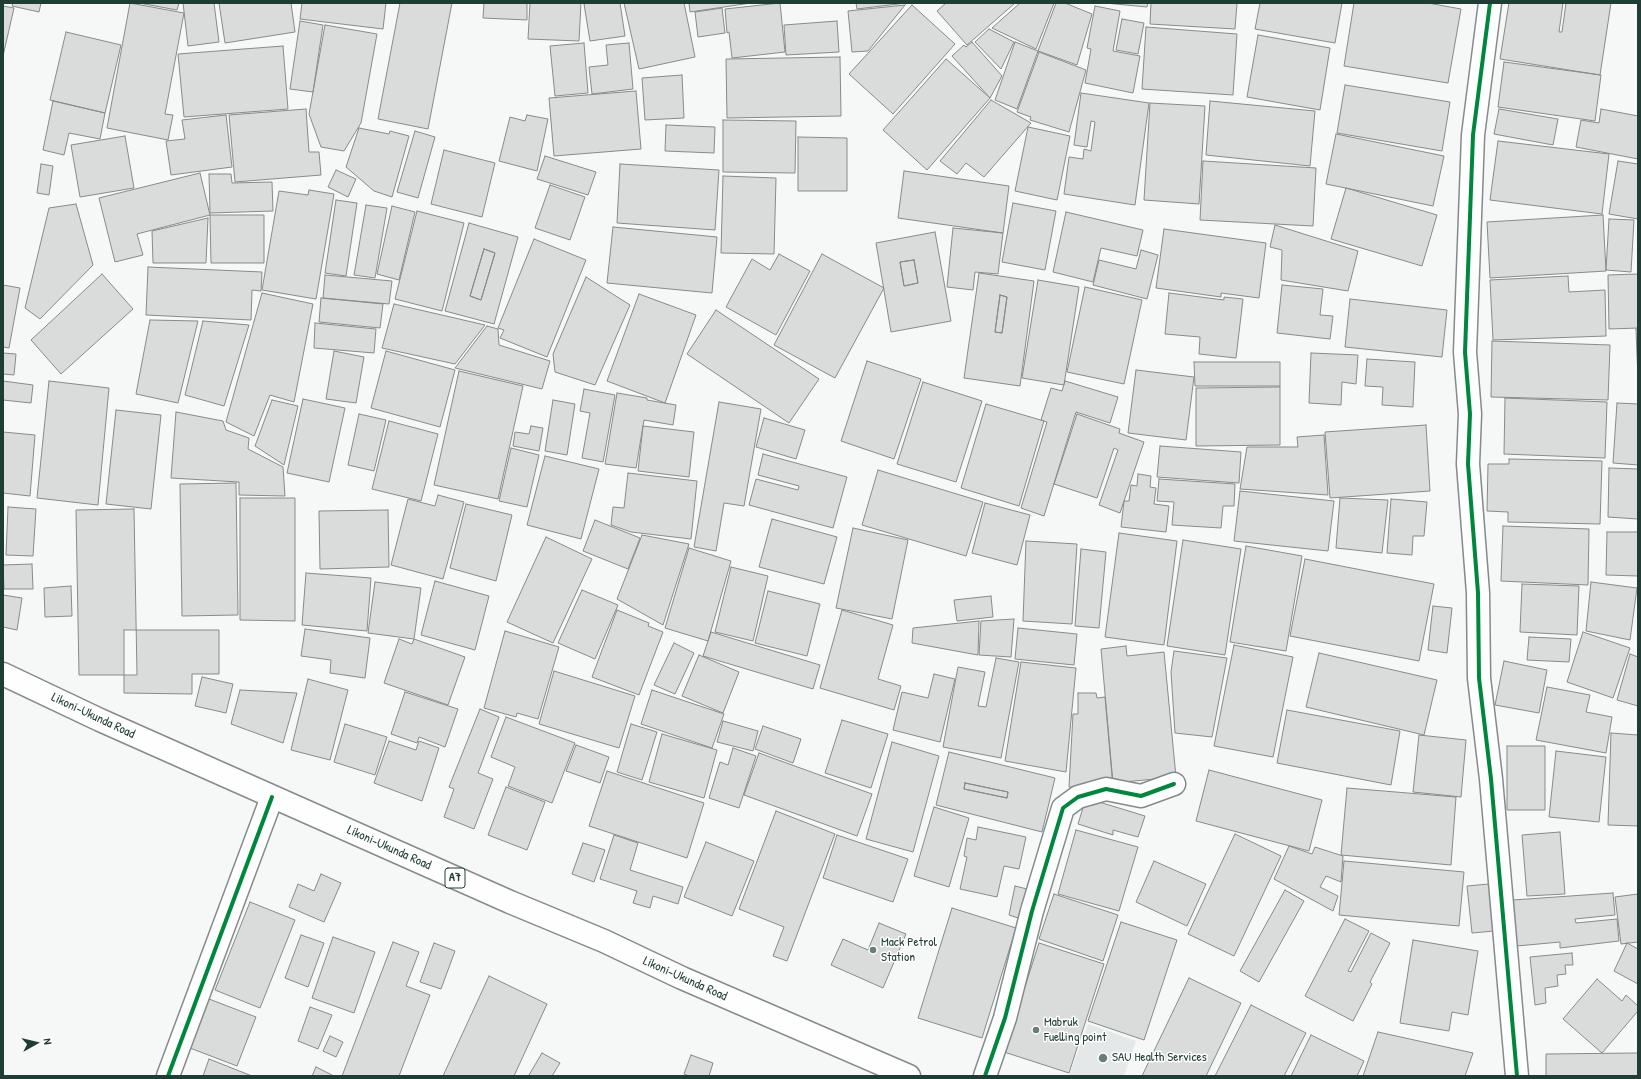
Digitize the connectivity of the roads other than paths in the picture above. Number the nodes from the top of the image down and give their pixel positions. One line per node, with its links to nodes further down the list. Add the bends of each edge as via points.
1 (1490, 3): 8 (main road, via 1473,135 1465,352 1470,414 1468,464 1478,593 1479,678 1491,779)
2 (3, 674): 4 (main road, Likoni-Ukunda Road / A7)
3 (1174, 784): 7 (main road, via 1141,796 1106,789 1078,797 1063,808 1032,911 1005,1018)
4 (272, 797): 5 (main road); 6 (main road, Likoni-Ukunda Road / A7)
5 (168, 1076)
6 (909, 1076)
7 (985, 1076)
8 (1517, 1076)

